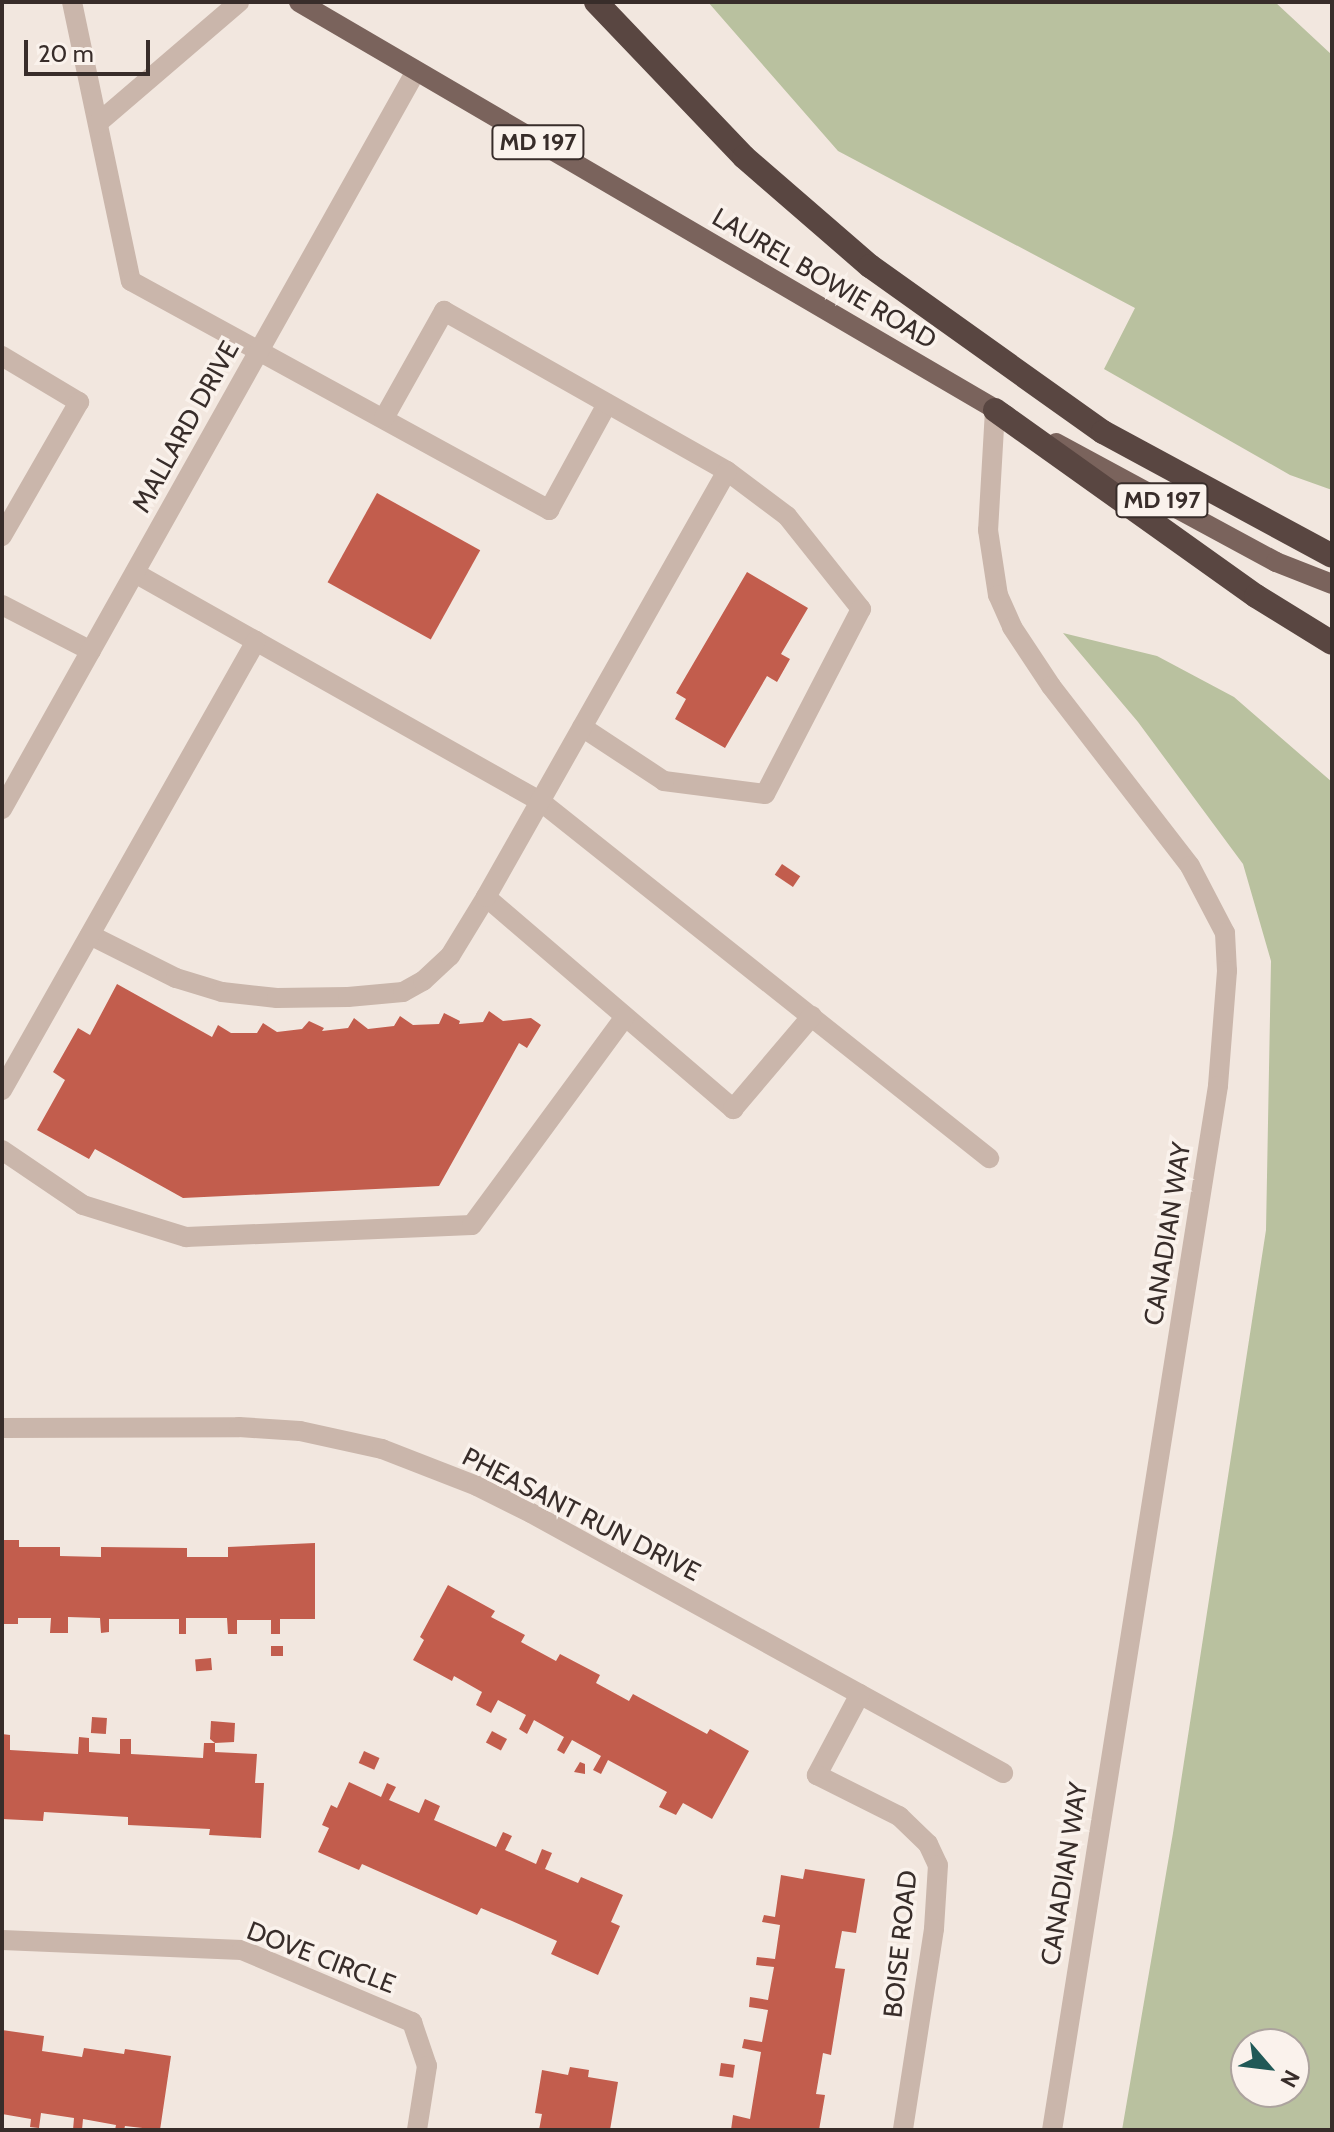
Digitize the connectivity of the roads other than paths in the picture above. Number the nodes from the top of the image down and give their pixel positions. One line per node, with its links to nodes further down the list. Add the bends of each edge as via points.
1 (72, 2): 6 (street)
2 (239, 2): 6 (street)
3 (299, 2): 5 (main road, LAUREL BOWIE ROAD / MD 197)
4 (596, 2): 14 (highway, via 744,157 870,266 1103,432)
5 (416, 71): 7 (street, MALLARD DRIVE); 10 (main road, LAUREL BOWIE ROAD / MD 197)
6 (98, 123): 7 (street, via 131,281)
7 (260, 349): 11 (street); 15 (street, MALLARD DRIVE)
8 (2, 356): 13 (street, via 79,402)
9 (607, 404): 11 (street, via 549,510); 11 (street, via 444,311); 12 (street)
10 (995, 410): 16 (main road, LAUREL BOWIE ROAD / MD 197, via 1276,562); 19 (highway, via 1256,596); 37 (street, CANADIAN WAY, via 988,530 998,595 1012,627 1051,686 1190,866 1225,933 1227,971 1218,1086)
11 (384, 418)
12 (727, 471): 21 (street); 21 (street, via 787,516 861,609 765,794 664,781)
13 (2, 536)
14 (1332, 556)
15 (135, 573): 18 (street); 20 (street, MALLARD DRIVE)
16 (1332, 584)
17 (2, 605): 20 (street)
18 (256, 641): 22 (street); 25 (street)
19 (1332, 643)
20 (91, 651): 23 (street, MALLARD DRIVE)
21 (582, 727): 22 (street)
22 (540, 801): 24 (street); 26 (street)
23 (2, 809)
24 (486, 897): 25 (street, via 450,956 403,992 277,998 222,992 176,978); 27 (street)
25 (90, 935): 28 (street)
26 (812, 1016): 27 (street, via 733,1109); 30 (street)
27 (625, 1017): 29 (street, via 472,1225 186,1237 83,1205)
28 (2, 1090)
29 (2, 1150)
30 (989, 1158)
31 (2, 1428): 32 (street, PHEASANT RUN DRIVE, via 239,1427 300,1431 382,1449 531,1513)
32 (860, 1694): 33 (street, PHEASANT RUN DRIVE); 36 (street, BOISE ROAD, via 817,1775 899,1816 928,1844 938,1865 934,1929)
33 (1003, 1773)
34 (2, 1940): 35 (street, DOVE CIRCLE, via 242,1950 412,2022 427,2066)
35 (417, 2130)
36 (903, 2130)
37 (1052, 2130)

